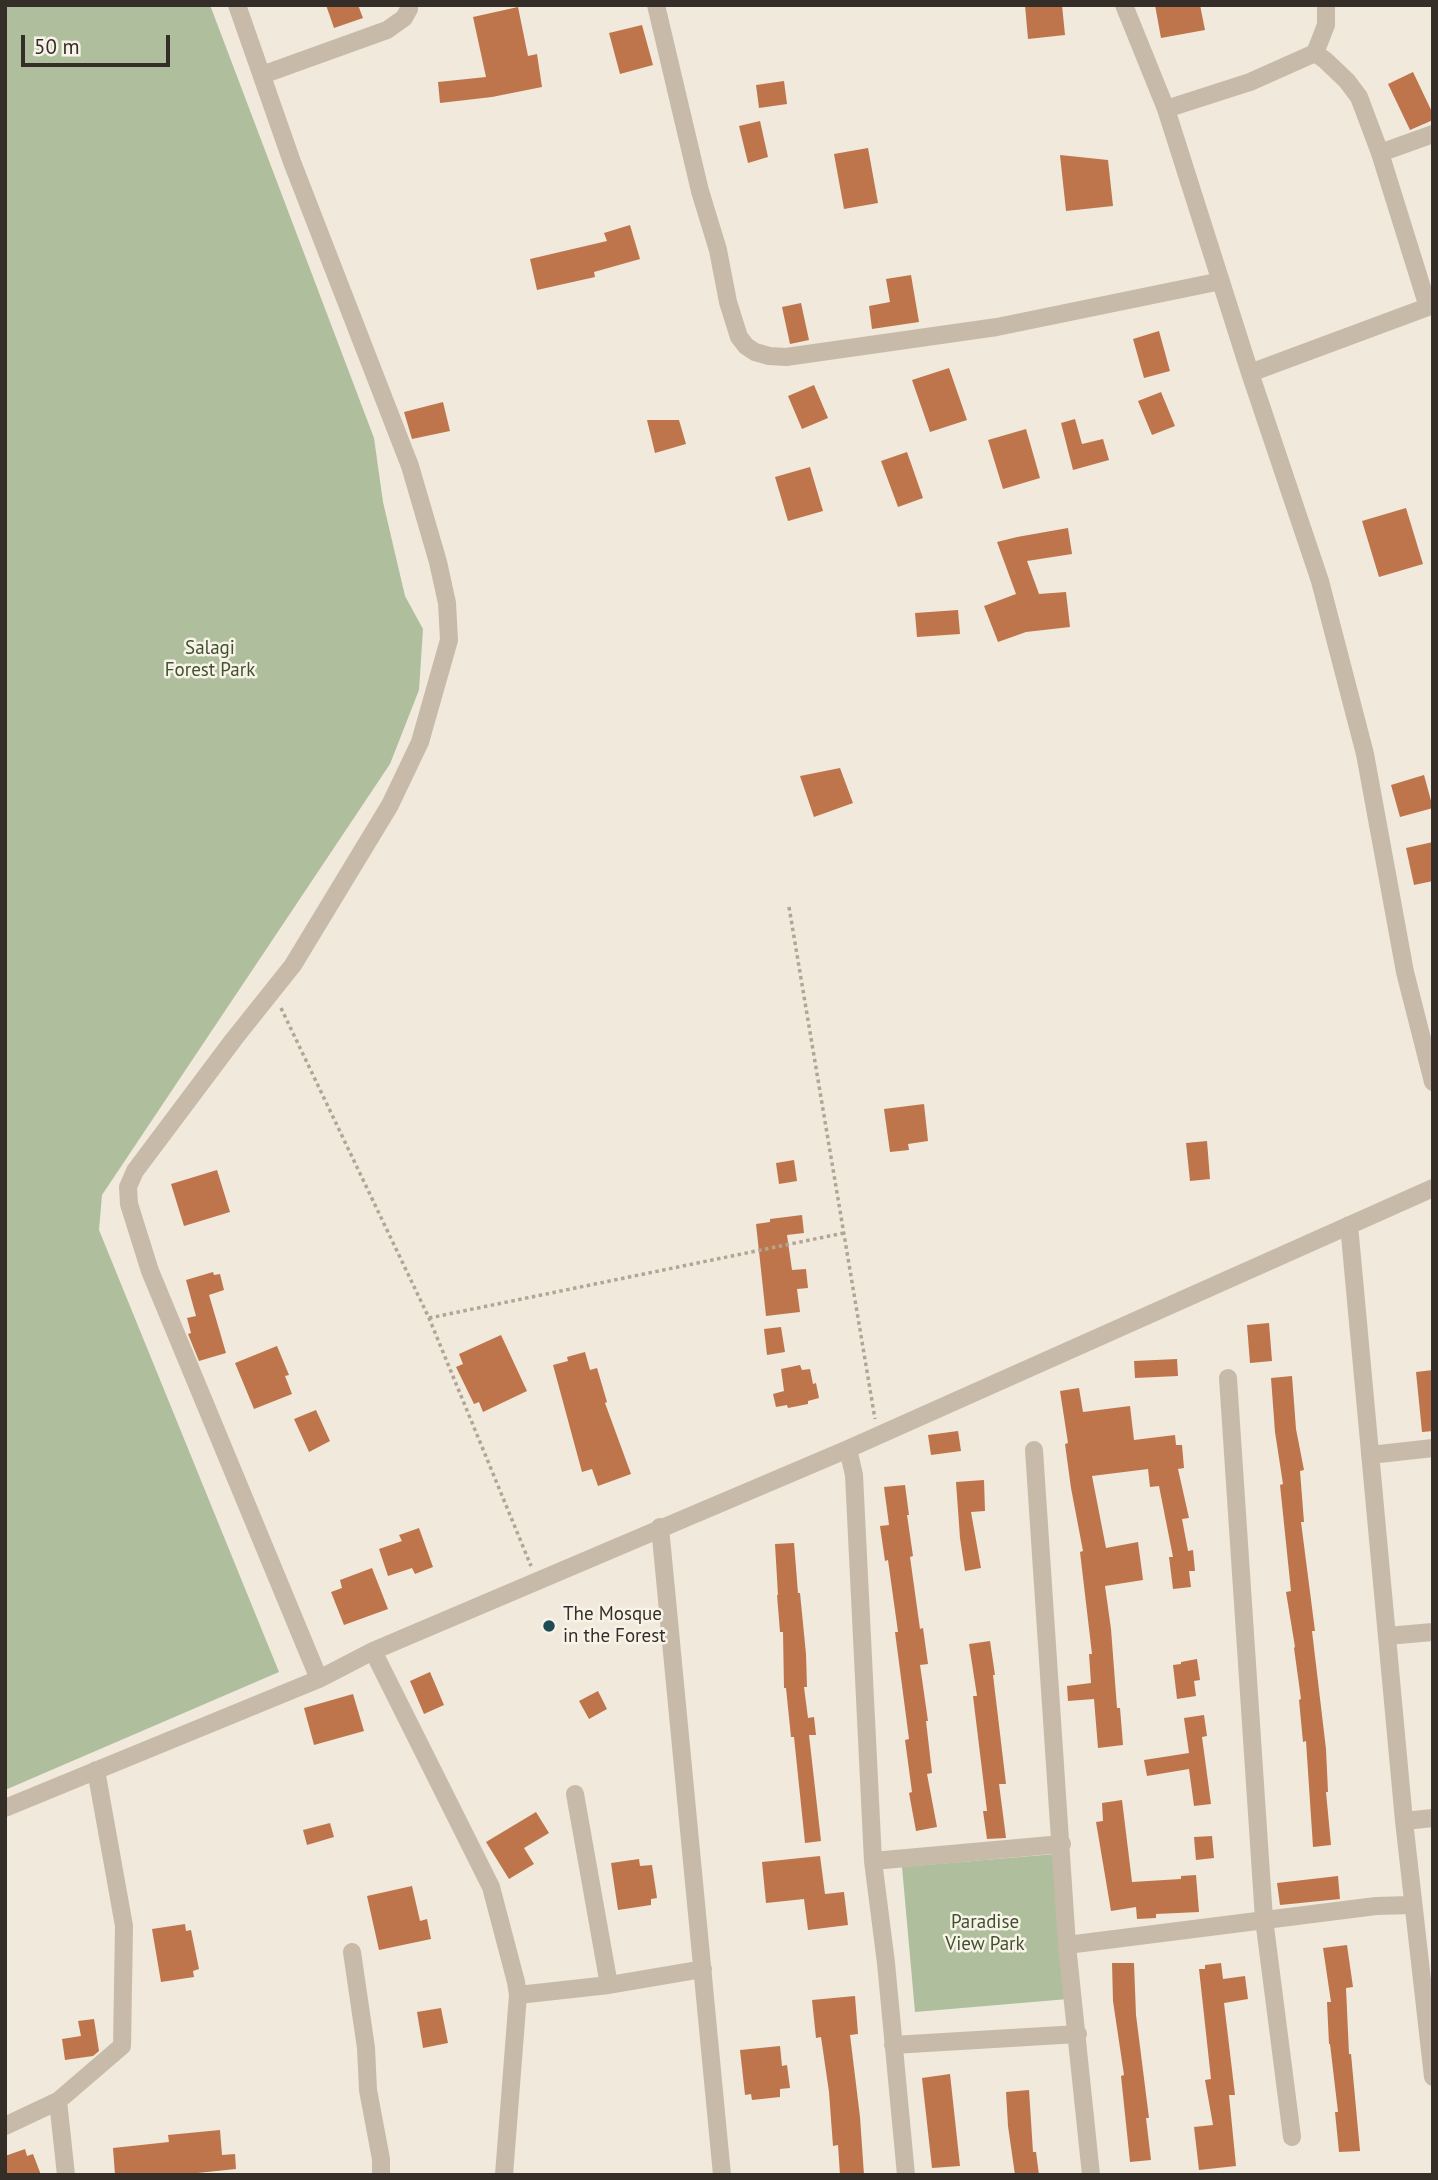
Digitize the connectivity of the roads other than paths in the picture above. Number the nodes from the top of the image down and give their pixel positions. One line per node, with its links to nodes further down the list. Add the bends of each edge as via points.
1 (237, 5): 7 (street)
2 (409, 5): 7 (street, via 404,18 387,30)
3 (656, 5): 11 (street, via 728,302 738,337 755,352 786,357 997,327)
4 (1124, 5): 8 (street)
5 (1326, 5): 6 (street, via 1326,25)
6 (1315, 53): 8 (street, via 1251,82); 10 (street, via 1342,75 1359,97)
7 (262, 75): 26 (street, via 410,466 438,562 449,640 420,742 390,805 293,965 135,1171 128,1187 150,1271)
8 (1166, 109): 11 (street)
9 (1433, 134): 10 (street)
10 (1380, 153): 12 (street)
11 (1222, 281): 13 (street)
12 (1430, 306): 13 (street)
13 (1250, 373): 14 (street, via 1320,580 1364,754 1405,972)
14 (1433, 1082)
15 (1433, 1188): 16 (street)
16 (1349, 1225): 18 (street); 21 (street)
17 (1228, 1378): 35 (street)
18 (848, 1448): 22 (street); 33 (street, via 854,1475)
19 (1433, 1448): 21 (street)
20 (1034, 1450): 32 (street)
21 (1370, 1455): 24 (street)
22 (660, 1527): 25 (street); 38 (street)
23 (1433, 1632): 24 (street)
24 (1387, 1636): 31 (street)
25 (373, 1651): 26 (street); 40 (street, via 491,1886)
26 (319, 1679): 27 (street)
27 (96, 1770): 29 (street); 45 (street, via 124,1926 122,2046)
28 (575, 1794): 39 (street)
29 (5, 1808)
30 (1433, 1818): 31 (street)
31 (1404, 1821): 34 (street)
32 (1062, 1844): 33 (street); 36 (street)
33 (873, 1861): 43 (street)
34 (1412, 1905): 35 (street); 41 (street)
35 (1264, 1919): 36 (street); 47 (street)
36 (1068, 1945): 42 (street)
37 (352, 1952): 49 (street)
38 (703, 1969): 39 (street); 51 (street)
39 (609, 1985): 40 (street)
40 (518, 1994): 50 (street)
41 (1429, 2004): 44 (street)
42 (1078, 2034): 43 (street); 53 (street)
43 (893, 2045): 52 (street)
44 (1433, 2077)
45 (58, 2101): 46 (street); 48 (street)
46 (5, 2126)
47 (1292, 2137)
48 (66, 2175)
49 (381, 2175)
50 (504, 2175)
51 (722, 2175)
52 (906, 2175)
53 (1091, 2175)

